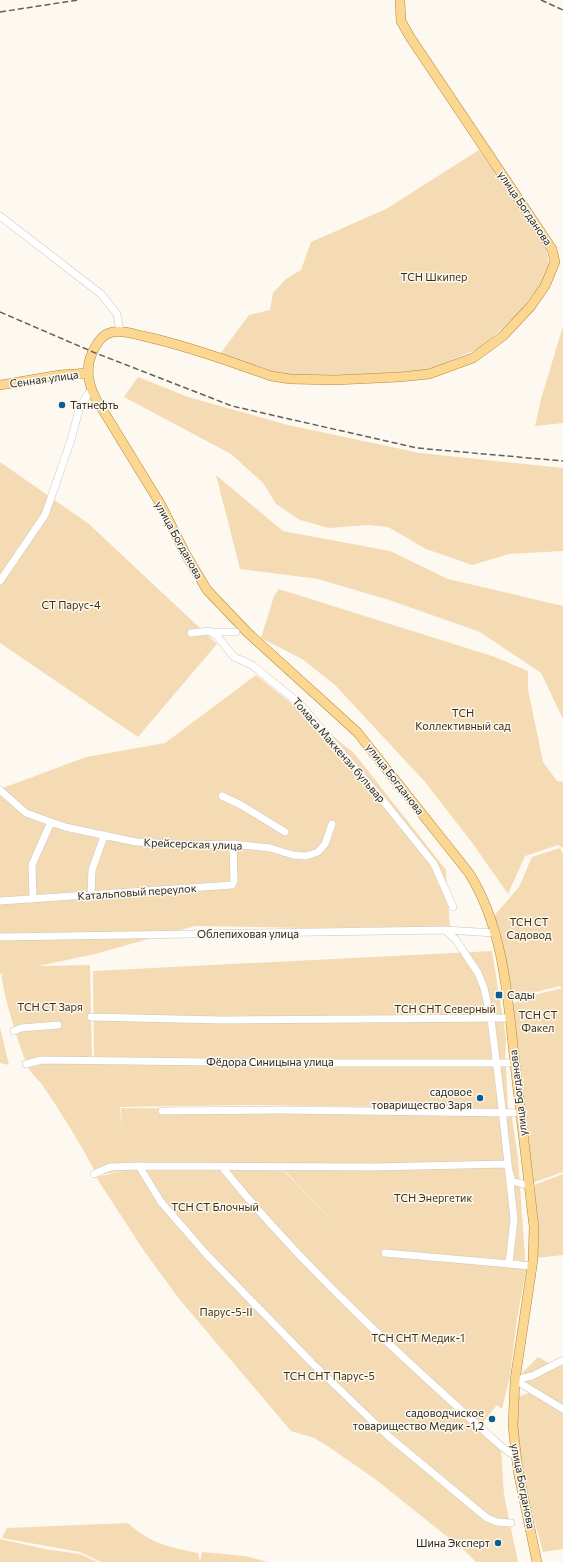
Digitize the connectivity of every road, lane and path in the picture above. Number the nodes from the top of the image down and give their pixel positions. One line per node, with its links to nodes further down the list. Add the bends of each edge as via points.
1 (400, 0): 3 (main road, улица Богданова, via 401,21 410,37 552,249 554,262 545,286 531,306 503,336 473,358 429,374 400,377 335,380 277,377 161,340)
2 (0, 216): 3 (street, via 101,294 117,314)
3 (120, 332): 4 (main road, улица Богданова, via 108,333 100,339 90,360)
4 (88, 373): 5 (main road, Сенная улица); 6 (main road, улица Богданова)
5 (0, 385)
6 (91, 390): 7 (street, via 80,406 50,503); 23 (main road, улица Богданова, via 161,505 207,590 248,633 345,719 368,744 469,874 481,892)
7 (0, 581)
8 (209, 631): 9 (street); 10 (street); 21 (street, Томаса Маккензи бульвар, via 217,636 234,657 252,665 300,704 343,752 434,864)
9 (236, 632)
10 (191, 633)
11 (0, 790): 13 (street, Крейсерская улица, via 26,813)
12 (222, 796): 15 (street)
13 (50, 822): 16 (street, Крейсерская улица); 19 (street, via 32,865)
14 (332, 824): 17 (street, Крейсерская улица, via 325,844 318,852 306,856)
15 (285, 832)
16 (104, 836): 17 (street, Крейсерская улица, via 136,842); 18 (street, via 92,870)
17 (234, 844): 18 (street, Катальповый переулок, via 232,885)
18 (91, 895): 19 (street, Катальповый переулок)
19 (33, 899): 20 (street, Катальповый переулок)
20 (0, 901)
21 (453, 907)
22 (445, 930): 23 (street, Облепиховая улица); 24 (street, Облепиховая улица); 27 (street, via 456,940 478,973)
23 (495, 932): 26 (main road, улица Богданова)
24 (0, 937)
25 (91, 1017): 27 (street, via 221,1020)
26 (509, 1018): 27 (street); 31 (main road, улица Богданова)
27 (491, 1019): 30 (street)
28 (58, 1025): 29 (street)
29 (14, 1030)
30 (496, 1062): 31 (street, Фёдора Синицына улица); 32 (street, Фёдора Синицына улица, via 42,1060); 35 (street)
31 (515, 1063): 34 (main road, улица Богданова)
32 (26, 1064)
33 (162, 1111): 35 (street, via 280,1110)
34 (520, 1113): 35 (street); 40 (main road, улица Богданова)
35 (502, 1114): 36 (street)
36 (507, 1164): 38 (street); 40 (street, via 512,1181); 42 (street, via 514,1219)
37 (139, 1166): 38 (street); 39 (street, via 110,1167); 50 (street, via 161,1202 207,1255 387,1435 487,1518)
38 (222, 1167): 49 (street, via 260,1214 367,1323 475,1423)
39 (94, 1174)
40 (530, 1186): 43 (main road, улица Богданова, via 534,1227)
41 (384, 1253): 42 (street)
42 (509, 1264): 43 (street)
43 (532, 1266): 47 (main road, улица Богданова)
44 (563, 1360): 45 (street)
45 (554, 1365): 46 (street); 47 (street, via 532,1376)
46 (563, 1365)
47 (515, 1380): 48 (street); 49 (main road, улица Богданова, via 513,1426)
48 (563, 1409)
49 (516, 1457): 51 (main road, улица Богданова)
50 (511, 1523)
51 (538, 1562)

